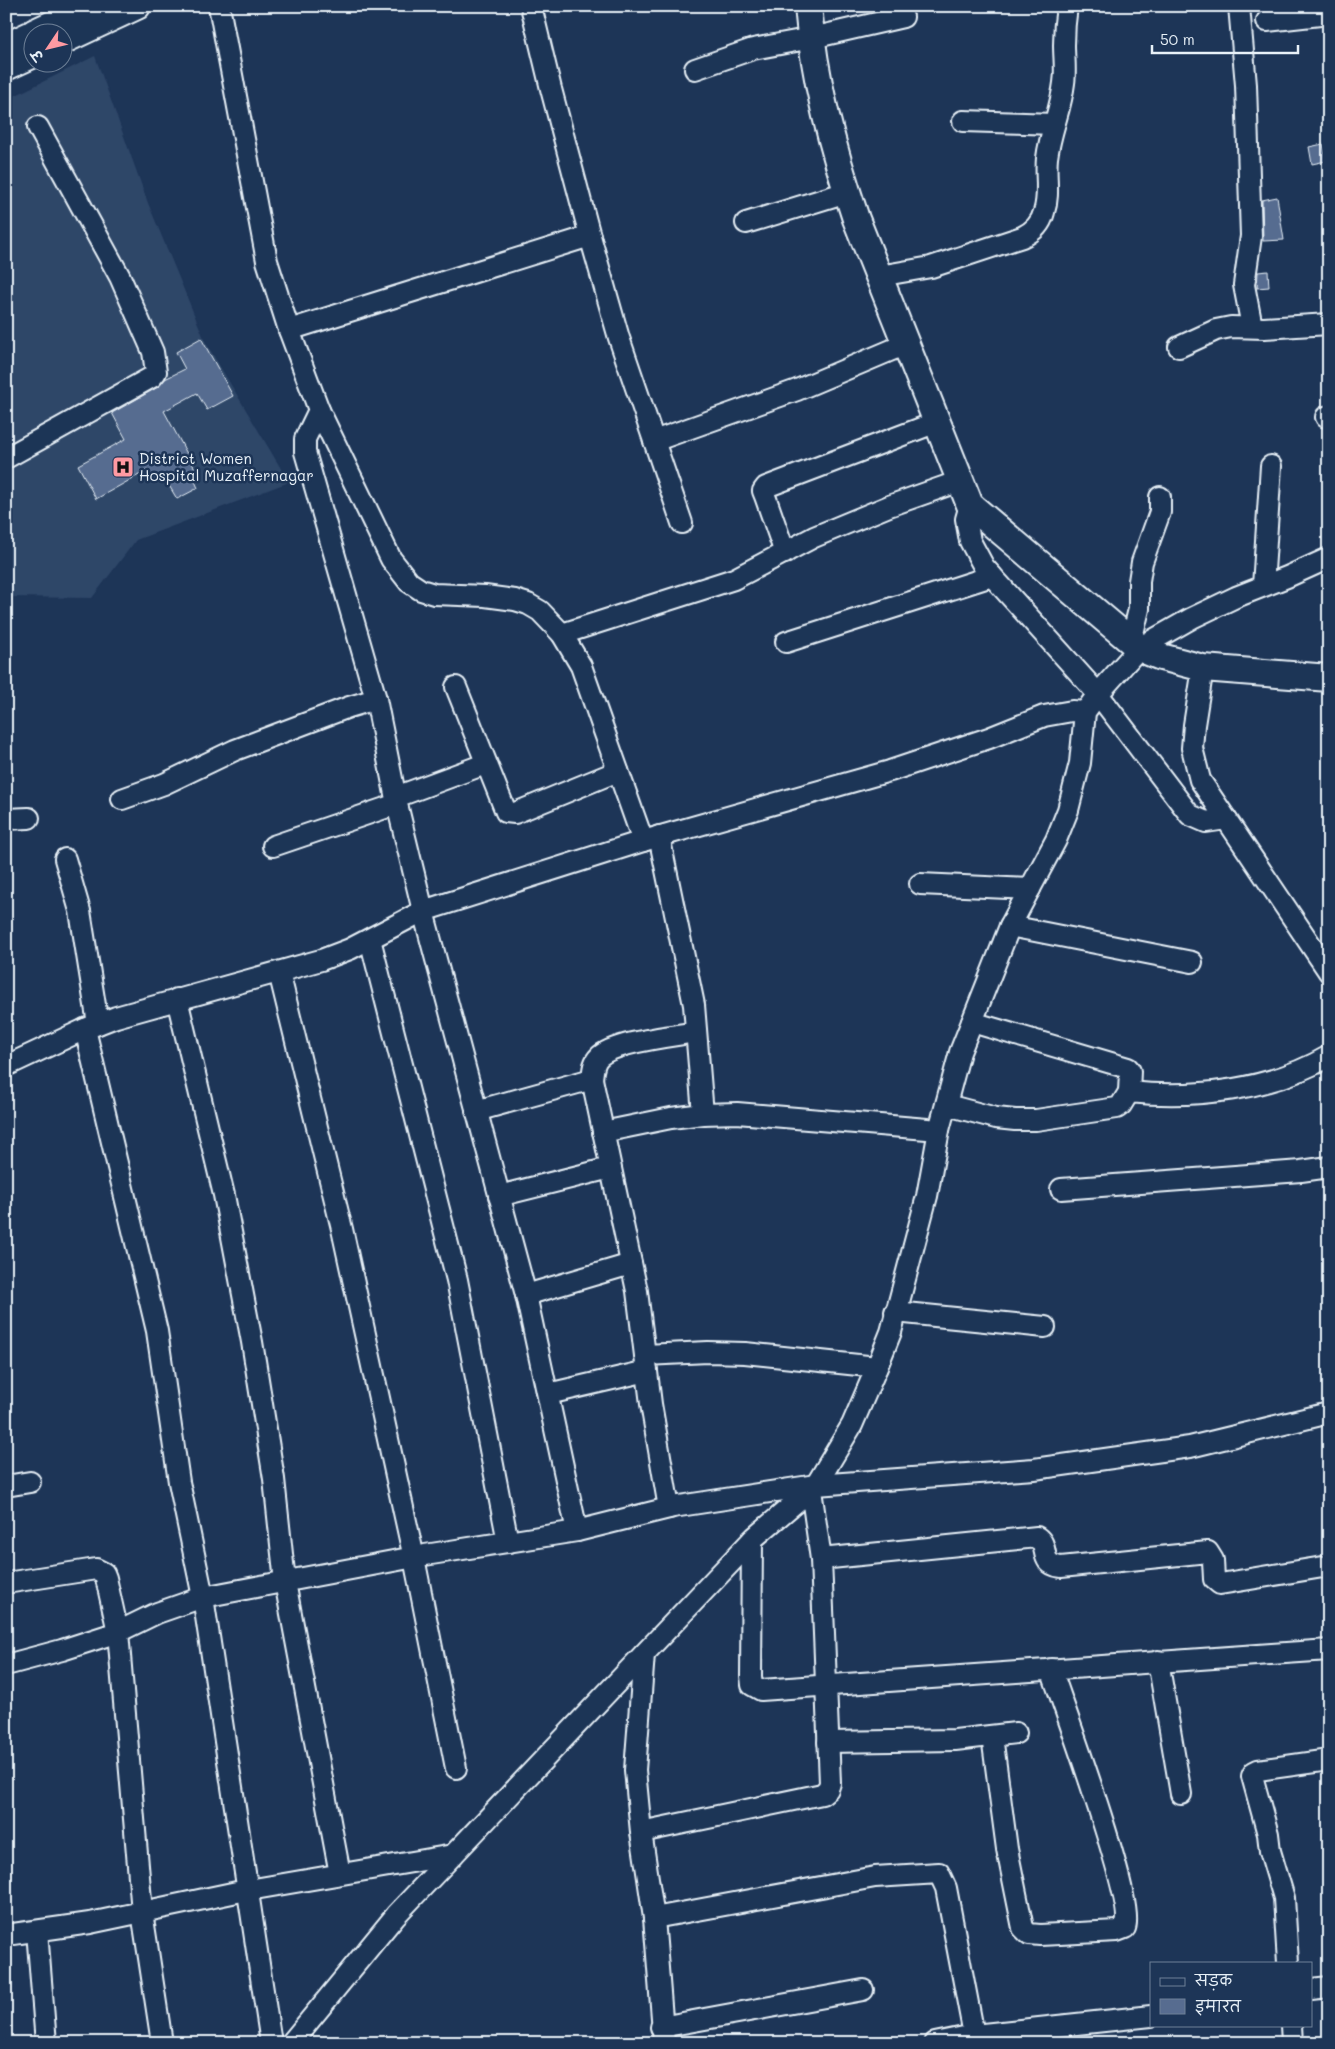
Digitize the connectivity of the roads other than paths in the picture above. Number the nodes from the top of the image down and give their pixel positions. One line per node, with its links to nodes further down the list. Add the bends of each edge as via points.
1 (137, 6): 7 (main road)
2 (219, 6): 28 (street, via 268,261)
3 (532, 6): 24 (street, via 550,90)
4 (808, 6): 13 (main road)
5 (1067, 6): 20 (street, via 1064,82)
6 (1239, 6): 27 (street, via 1246,85 1250,236 1244,285)
7 (94, 13): 11 (main road); 12 (main road)
8 (1329, 14): 10 (street)
9 (903, 17): 13 (street)
10 (1267, 21)
11 (67, 22)
12 (72, 32)
13 (812, 38): 18 (street, via 753,49); 22 (main road, via 820,90)
14 (22, 39): 15 (main road)
15 (6, 46)
16 (22, 60): 17 (main road)
17 (6, 67)
18 (695, 69)
19 (962, 121): 20 (street)
20 (1054, 124): 25 (street, via 1047,161 1046,205 1031,233 931,267)
21 (38, 126): 34 (street, via 120,277 153,352 156,372)
22 (847, 192): 23 (street); 25 (main road)
23 (746, 223)
24 (590, 236): 28 (street); 33 (street, via 619,338)
25 (879, 276): 29 (main road)
26 (1329, 324): 27 (street)
27 (1252, 327): 30 (street, via 1216,330)
28 (289, 330): 31 (street)
29 (906, 344): 32 (main road); 33 (street, via 796,390)
30 (1179, 347)
31 (319, 410): 44 (street, via 391,559 409,582 434,594 485,596 528,604 548,617); 51 (street, via 307,434 305,452)
32 (937, 422): 36 (main road); 40 (street, via 766,487 765,496)
33 (654, 441): 39 (street)
34 (6, 458)
35 (1271, 466): 43 (street)
36 (960, 481): 38 (main road); 40 (street, via 889,506 814,537)
37 (1160, 497): 46 (street, via 1160,512 1142,562)
38 (970, 505): 42 (street, via 966,519 970,541); 46 (main road)
39 (682, 523)
40 (785, 553): 44 (street, via 734,579)
41 (1329, 558): 43 (street)
42 (992, 576): 45 (street); 50 (street)
43 (1263, 586): 46 (street)
44 (562, 634): 54 (street, via 581,666)
45 (786, 642)
46 (1135, 645): 47 (main road, via 1161,657); 50 (street)
47 (1203, 668): 48 (main road); 58 (street, via 1192,748 1200,780)
48 (1329, 678)
49 (456, 686): 53 (street)
50 (1098, 694): 52 (street); 58 (street, via 1190,815 1206,822)
51 (376, 699): 55 (street, via 349,706 234,750 164,784); 56 (street)
52 (1085, 712): 60 (street, via 1044,716 890,771); 64 (street, via 1080,763 1068,810)
53 (485, 764): 54 (street, via 503,809 510,813); 56 (street)
54 (618, 771): 60 (street)
55 (122, 799)
56 (396, 800): 61 (street); 65 (street)
57 (29, 818): 59 (street)
58 (1226, 819): 70 (street)
59 (6, 820)
60 (651, 838): 65 (street); 74 (street, via 694,1005)
61 (273, 846)
62 (65, 859): 73 (street, via 80,911)
63 (920, 884): 64 (street)
64 (1030, 889): 66 (street)
65 (422, 911): 67 (street); 80 (street)
66 (1010, 926): 68 (street); 72 (street)
67 (370, 939): 69 (street, via 321,960); 102 (street, via 457,1280)
68 (1192, 962)
69 (279, 972): 71 (street); 103 (street, via 342,1229)
70 (1329, 972)
71 (177, 999): 73 (street); 106 (street, via 224,1195 252,1342 274,1480)
72 (972, 1022): 78 (street, via 1128,1068); 79 (street, via 960,1052)
73 (91, 1027): 76 (street); 108 (street, via 157,1331 180,1482)
74 (696, 1032): 77 (street, via 605,1051 593,1066); 81 (street)
75 (1329, 1056): 78 (street, via 1286,1077 1242,1087 1194,1094)
76 (6, 1066)
77 (592, 1079): 80 (street); 83 (street)
78 (1130, 1092): 79 (street, via 1117,1108 1036,1120 996,1118)
79 (947, 1105): 82 (street)
80 (476, 1111): 87 (street)
81 (703, 1114): 82 (street, via 737,1113); 83 (street)
82 (939, 1130): 90 (street, via 927,1196)
83 (603, 1132): 85 (street)
84 (1329, 1167): 86 (street)
85 (610, 1168): 87 (street); 88 (street)
86 (1061, 1190)
87 (499, 1196): 89 (street)
88 (631, 1264): 89 (street); 92 (street)
89 (526, 1294): 94 (street)
90 (895, 1312): 91 (street); 93 (street)
91 (1044, 1327)
92 (646, 1363): 93 (street, via 708,1352); 94 (street); 99 (street)
93 (877, 1367): 98 (street, via 852,1425)
94 (548, 1394): 100 (street)
95 (1329, 1413): 98 (street, via 1190,1447 1034,1468)
96 (30, 1482): 97 (street)
97 (6, 1486)
98 (814, 1487): 99 (street); 101 (street); 104 (street)
99 (669, 1508): 100 (street)
100 (577, 1531): 102 (street)
101 (752, 1540): 111 (street); 115 (street, via 752,1685 761,1690)
102 (508, 1542): 103 (street)
103 (414, 1558): 106 (street); 120 (street)
104 (821, 1560): 105 (street, via 1038,1537 1047,1561 1061,1567 1208,1552 1213,1560 1214,1579 1220,1584); 115 (street)
105 (1329, 1566)
106 (285, 1582): 108 (street); 124 (street)
107 (6, 1583): 109 (street, via 101,1570 106,1578)
108 (203, 1597): 109 (street, via 157,1613); 125 (street)
109 (118, 1632): 113 (street); 126 (street)
110 (1329, 1650): 112 (street)
111 (644, 1654): 122 (street, via 635,1770); 123 (street)
112 (1158, 1661): 114 (street); 121 (street)
113 (6, 1665)
114 (1051, 1669): 115 (street); 117 (street, via 1106,1830 1124,1896 1128,1920 1125,1928 1040,1935 1025,1932 1007,1848)
115 (826, 1686): 118 (street)
116 (1016, 1733): 117 (street)
117 (992, 1736): 118 (street, via 955,1740)
118 (828, 1742): 122 (street, via 830,1783 822,1794)
119 (1329, 1760): 130 (street, via 1258,1770 1252,1776 1284,1898)
120 (456, 1768)
121 (1181, 1794)
122 (641, 1832): 127 (street)
123 (453, 1854): 124 (street); 141 (street, via 396,1915)
124 (340, 1874): 125 (street)
125 (247, 1891): 126 (street); 140 (street)
126 (142, 1912): 128 (street); 139 (street)
127 (654, 1918): 136 (street, via 875,1877 939,1873 946,1888); 137 (street)
128 (37, 1931): 129 (street); 138 (street)
129 (6, 1935)
130 (1288, 1962)
131 (1329, 1987): 132 (street)
132 (1312, 1989)
133 (863, 1990): 137 (street)
134 (1150, 2016): 136 (street)
135 (1291, 2026): 143 (street)
136 (974, 2034): 142 (street)
137 (662, 2035)
138 (46, 2043)
139 (162, 2043)
140 (271, 2043)
141 (291, 2043)
142 (935, 2043)
143 (1292, 2043)

